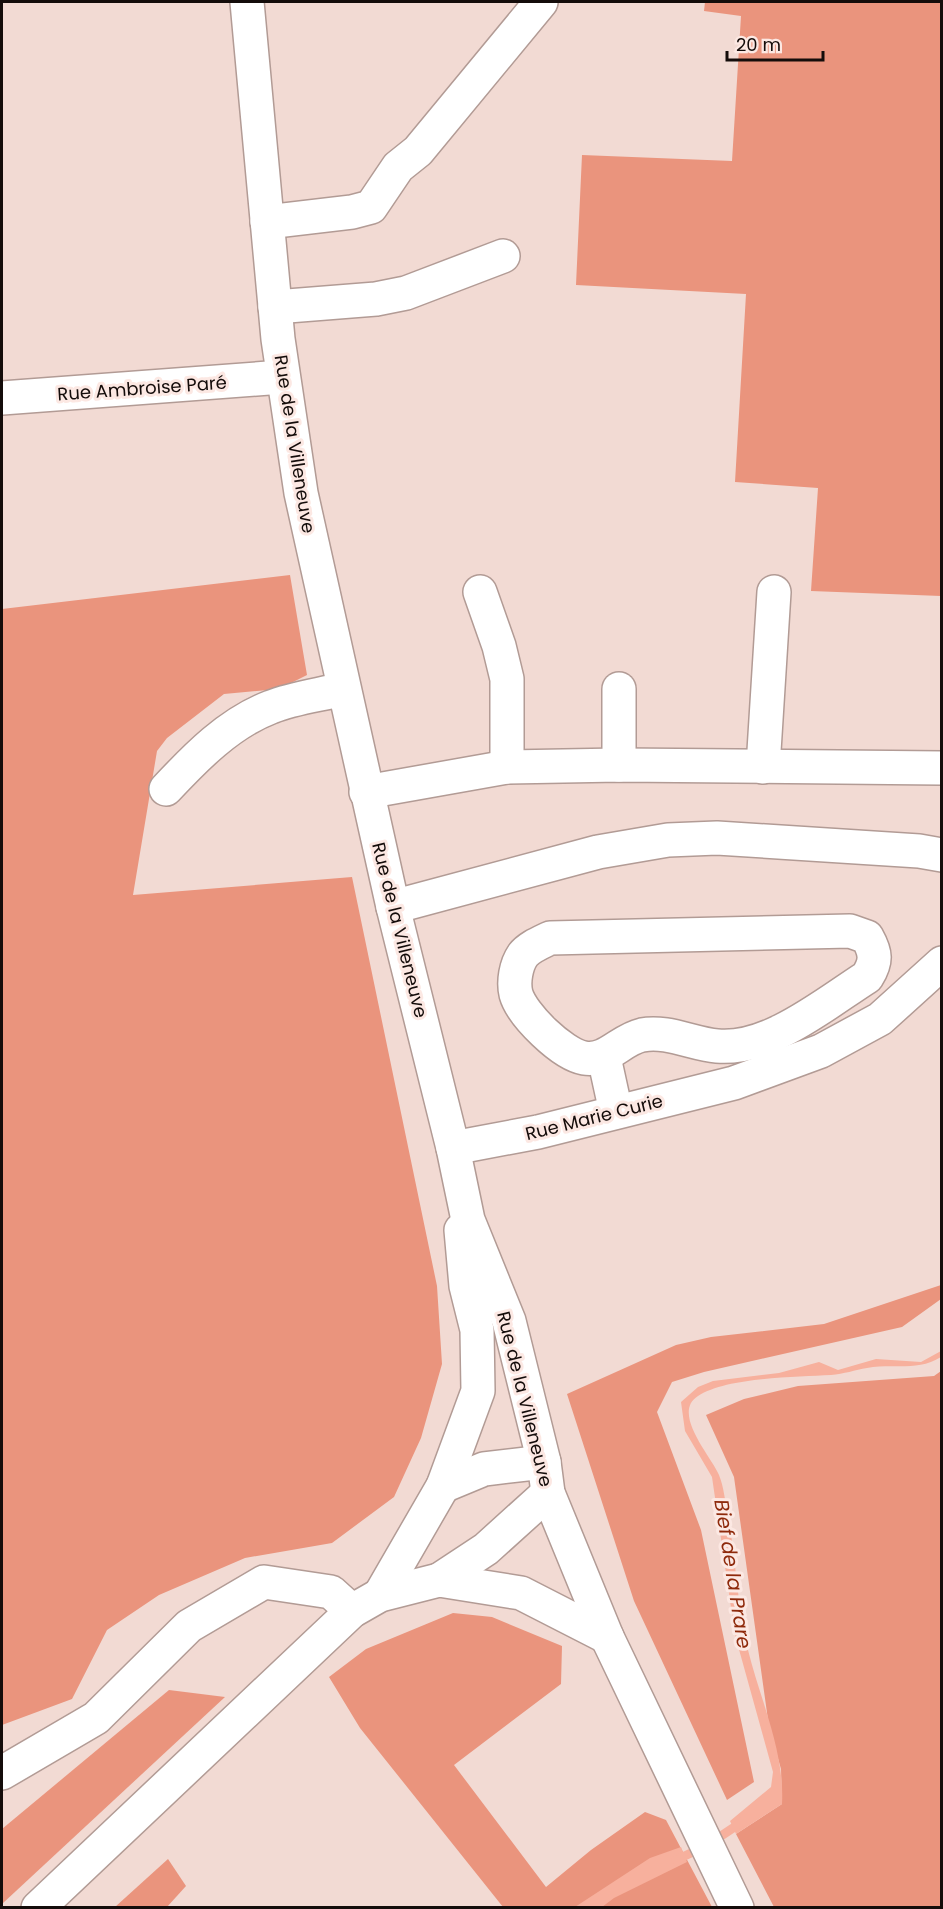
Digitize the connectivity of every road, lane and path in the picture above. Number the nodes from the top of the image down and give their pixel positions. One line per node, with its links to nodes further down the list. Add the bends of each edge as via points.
1 (248, 2): 3 (main road, Rue de la Villeneuve)
2 (541, 2): 3 (main road, via 418,152 398,167 371,207)
3 (267, 222): 5 (main road, Rue de la Villeneuve)
4 (503, 256): 5 (main road, via 406,293)
5 (275, 307): 6 (main road, Rue de la Villeneuve)
6 (282, 378): 7 (main road, Rue Ambroise Paré); 10 (main road, Rue de la Villeneuve, via 300,493)
7 (2, 398)
8 (480, 592): 13 (main road, via 507,679)
9 (774, 592): 14 (main road)
10 (343, 689): 16 (main road, via 272,706 254,715 191,762); 17 (main road, Rue de la Villeneuve)
11 (619, 689): 12 (main road)
12 (619, 765): 13 (main road); 14 (main road)
13 (507, 766): 17 (main road)
14 (763, 767): 15 (main road)
15 (942, 768)
16 (166, 789)
17 (366, 792): 19 (main road, Rue de la Villeneuve)
18 (942, 855): 19 (main road, via 717,838 668,840 598,852)
19 (393, 907): 23 (main road, Rue de la Villeneuve)
20 (942, 963): 22 (main road, Rue Marie Curie, via 880,1019 821,1051 734,1083)
21 (604, 1057): 21 (main road, via 640,1035 739,1047 783,1031 867,977 875,964 875,950 867,937 849,931 550,938 524,954 515,972 516,994 524,1010 561,1047 584,1058); 22 (main road)
22 (616, 1112): 23 (main road, Rue Marie Curie)
23 (453, 1148): 24 (main road, Rue de la Villeneuve, via 468,1220 509,1322); 25 (main road, via 466,1286 477,1330 478,1391)
24 (546, 1478): 25 (main road, via 484,1469); 26 (main road, via 486,1549); 28 (main road, Rue de la Villeneuve)
25 (443, 1486): 27 (main road)
26 (439, 1580): 27 (main road); 28 (main road, via 520,1593)
27 (366, 1603): 29 (main road, via 331,1592 264,1582 189,1626 96,1718); 30 (main road)
28 (607, 1637): 31 (main road, Rue de la Villeneuve)
29 (2, 1773)
30 (38, 1908)
31 (737, 1908)

